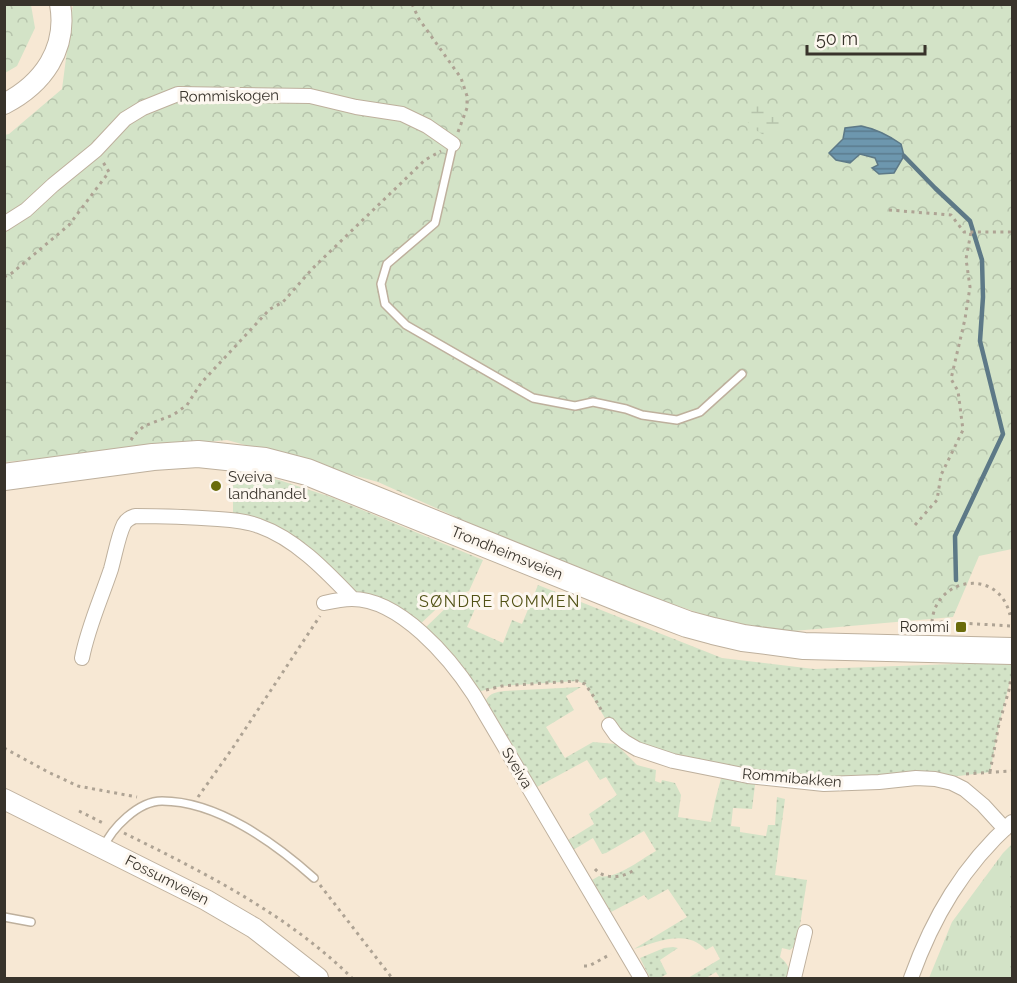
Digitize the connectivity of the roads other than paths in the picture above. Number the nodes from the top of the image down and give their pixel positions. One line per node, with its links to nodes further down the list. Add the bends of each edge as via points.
1 (60, 4): 2 (street, via 62,24 53,59 29,88)
2 (4, 104)
3 (453, 144): 4 (street, Rommiskogen, via 402,114 310,96 178,94 125,119 96,150); 5 (lane, via 435,223 387,264 381,284 385,304 406,325 533,398 575,406 593,402 677,420 700,412)
4 (4, 224)
5 (742, 374)
6 (4, 477): 9 (highway, Trondheimsveien, via 180,454 265,461 308,472 621,599 713,631 804,646)
7 (352, 599): 8 (street, Sveiva); 10 (street, via 299,549 258,525 135,516 123,526); 20 (street, Sveiva, via 377,604 416,628 464,681)
8 (324, 603)
9 (1012, 651)
10 (82, 658)
11 (609, 725): 13 (street, Rommibakken, via 624,742 637,749 673,761 748,776 824,784 935,778 964,789)
12 (4, 798): 14 (street, Fossumveien)
13 (1009, 826): 22 (street, via 982,853 949,898 928,935)
14 (103, 848): 15 (lane, via 123,820 146,805 159,801 191,805 248,828); 19 (street, Fossumveien, via 229,913)
15 (314, 878)
16 (4, 917): 17 (lane)
17 (31, 922)
18 (805, 932): 21 (street)
19 (318, 978)
20 (641, 978)
21 (794, 978)
22 (911, 978)

